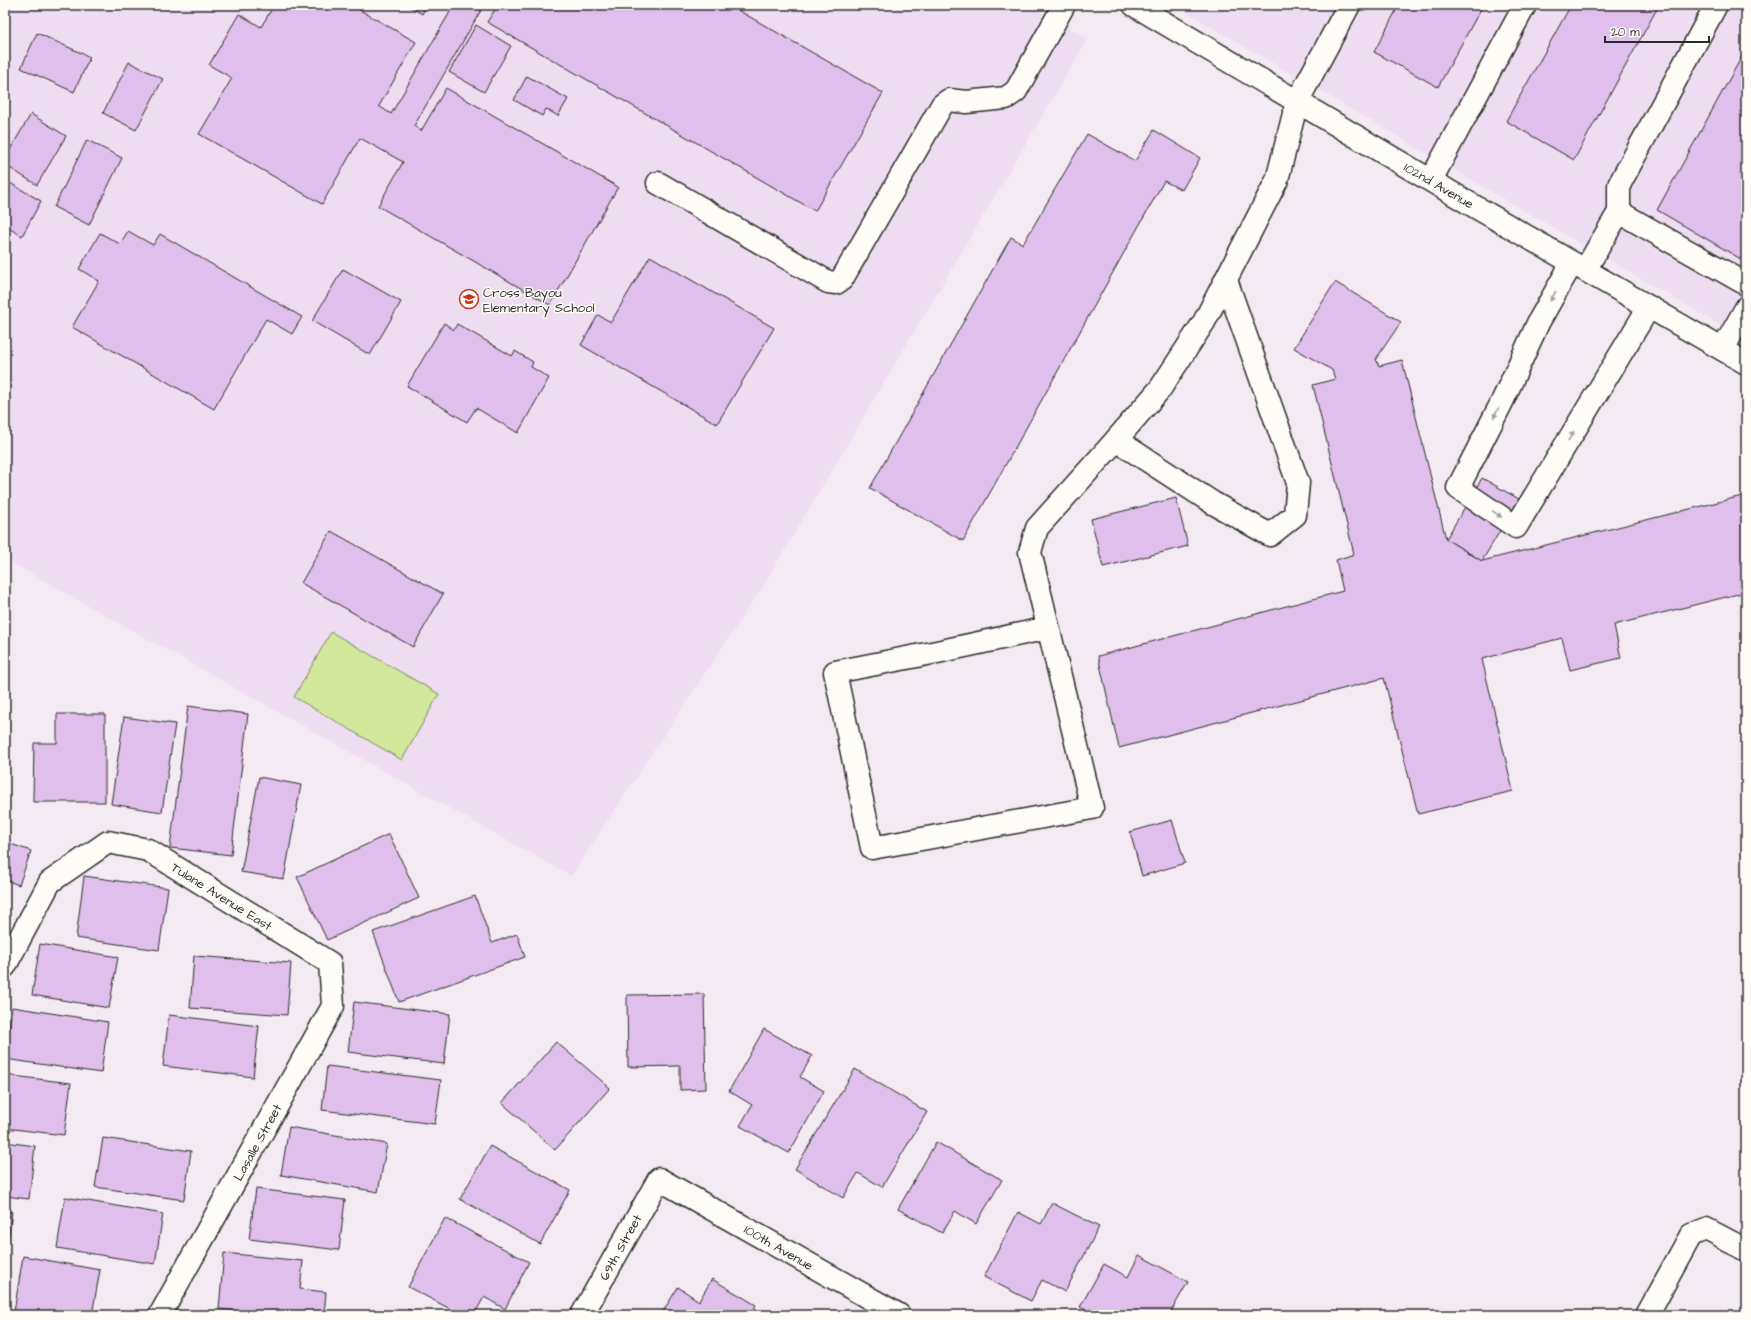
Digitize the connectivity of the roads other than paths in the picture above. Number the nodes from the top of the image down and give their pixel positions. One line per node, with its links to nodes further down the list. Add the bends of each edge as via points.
1 (1064, 5): 9 (street, via 1016,91 1006,98 966,102 949,100 942,105 842,279 836,283 828,282)
2 (1134, 5): 6 (street, 102nd Avenue)
3 (1349, 5): 7 (street)
4 (1526, 5): 8 (street)
5 (1716, 5): 10 (street, via 1619,185)
6 (1157, 11): 7 (street, 102nd Avenue)
7 (1297, 102): 8 (street, 102nd Avenue); 12 (street, via 1277,180)
8 (1431, 180): 11 (street, 102nd Avenue)
9 (658, 183)
10 (1619, 212): 11 (street); 13 (street)
11 (1579, 266): 14 (street, 102nd Avenue); 14 (street, one-way to 14, via 1538,322 1502,402 1458,488 1516,527)
12 (1226, 280): 18 (street, via 1204,322 1160,389); 18 (street, via 1298,483 1295,515 1270,535 1213,503)
13 (1746, 284)
14 (1649, 307): 16 (street, 102nd Avenue)
15 (1746, 308): 16 (street)
16 (1723, 349): 17 (street, 102nd Avenue)
17 (1746, 363)
18 (1116, 440): 19 (street, via 1037,528 1030,552)
19 (1048, 628): 19 (street, via 1092,808 872,848 835,672)
20 (330, 963): 21 (street, Tulane Avenue East, via 148,850 108,842 50,882); 24 (street, Lasalle Street, via 333,1006)
21 (5, 966)
22 (659, 1179): 25 (street, 69th Street); 26 (street, 100th Avenue)
23 (1746, 1250): 27 (street, via 1706,1229 1691,1235)
24 (160, 1315)
25 (582, 1315)
26 (899, 1315)
27 (1647, 1315)

